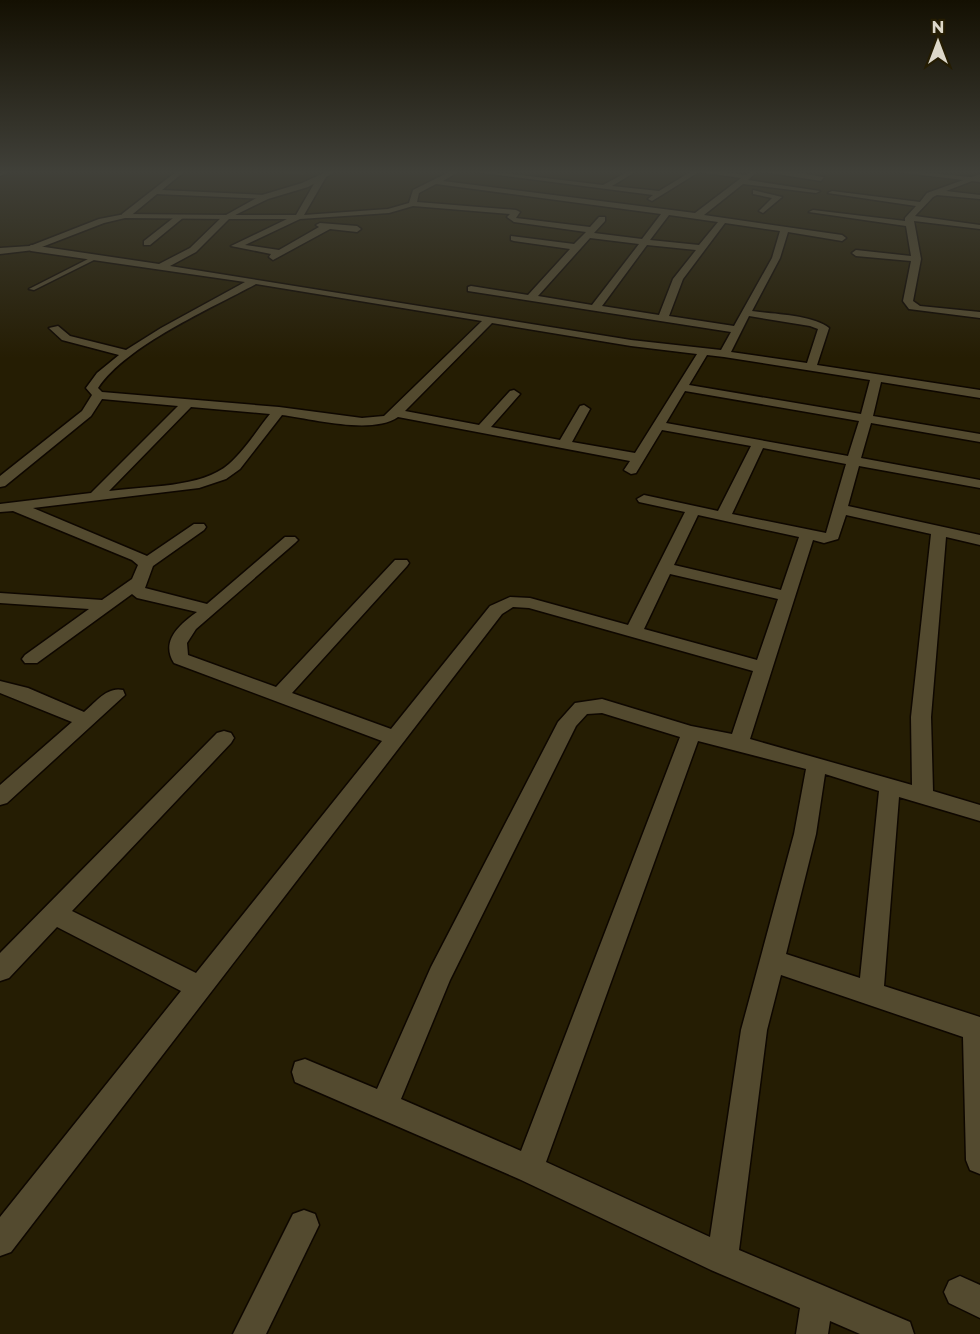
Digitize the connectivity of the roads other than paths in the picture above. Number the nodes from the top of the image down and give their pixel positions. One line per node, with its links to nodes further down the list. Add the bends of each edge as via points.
1 (71, 233): 19 (street)
2 (159, 233): 16 (street)
3 (210, 233): 24 (street, via 193,250)
4 (261, 233): 5 (street, via 235,246 277,255)
5 (315, 233)
6 (588, 233): 17 (street)
7 (596, 233): 15 (street)
8 (651, 233): 15 (street)
9 (712, 233): 18 (street)
10 (785, 233): 31 (street)
11 (812, 233): 14 (street)
12 (911, 233): 23 (street)
13 (514, 238): 17 (street)
14 (842, 238)
15 (645, 242): 18 (street); 30 (street)
16 (147, 243)
17 (575, 247): 29 (street)
18 (700, 248): 34 (street, via 678,279)
19 (31, 249): 20 (street); 22 (street)
20 (0, 251)
21 (856, 253): 23 (street)
22 (94, 258): 24 (street); 27 (lane)
23 (916, 259): 32 (street, via 909,304 919,309)
24 (159, 267): 26 (street)
25 (270, 273): 26 (street)
26 (255, 281): 35 (street); 39 (street)
27 (32, 289)
28 (471, 289): 29 (street)
29 (530, 298): 33 (street)
30 (595, 308): 33 (street); 34 (street)
31 (747, 313): 37 (street); 41 (street, via 824,328)
32 (980, 315)
33 (551, 316): 35 (street); 38 (street, via 630,343)
34 (663, 318): 37 (street)
35 (489, 320): 50 (street)
36 (54, 328): 39 (street, via 66,338)
37 (738, 330): 40 (street)
38 (704, 351): 40 (street); 43 (street)
39 (125, 353): 46 (street, via 95,380 92,388)
40 (724, 354): 41 (street)
41 (811, 367): 42 (street)
42 (877, 377): 45 (street); 51 (street)
43 (683, 387): 51 (street); 52 (street)
44 (514, 394): 53 (street)
45 (980, 394)
46 (98, 395): 47 (street); 60 (street, via 87,413)
47 (188, 403): 49 (street); 62 (street)
48 (584, 409): 55 (street)
49 (279, 411): 50 (street, via 362,422 387,419); 62 (street, via 235,466 221,476 199,484)
50 (396, 412): 53 (street)
51 (867, 419): 54 (street); 58 (street)
52 (658, 426): 56 (street); 57 (street)
53 (482, 429): 55 (street)
54 (980, 438)
55 (564, 444): 57 (street)
56 (758, 444): 58 (street); 67 (street)
57 (638, 458): 59 (street)
58 (855, 461): 61 (street); 65 (street)
59 (631, 470)
60 (0, 483)
61 (980, 484)
62 (95, 497): 64 (street)
63 (644, 500): 66 (street)
64 (8, 507): 74 (street, via 138,557)
65 (841, 509): 69 (street); 70 (street, via 833,536)
66 (693, 510): 67 (street); 75 (street)
67 (723, 516): 70 (street)
68 (199, 527): 74 (street)
69 (939, 531): 72 (street); 94 (street, via 921,717)
70 (807, 535): 77 (street)
71 (290, 540): 80 (street)
72 (980, 540)
73 (401, 563): 86 (street)
74 (146, 564): 76 (street)
75 (664, 568): 77 (street); 81 (street)
76 (136, 583): 79 (street); 80 (street, via 136,589 143,594)
77 (787, 596): 83 (street)
78 (0, 598): 79 (street)
79 (106, 605): 82 (street)
80 (210, 610): 86 (street, via 178,637 180,659)
81 (633, 633): 83 (street); 90 (street, via 530,603 510,602 496,610)
82 (31, 659)
83 (764, 668): 91 (street)
84 (0, 687): 87 (street)
85 (116, 695): 87 (street)
86 (280, 695): 90 (street)
87 (87, 721): 95 (street)
88 (691, 733): 91 (street); 104 (street, via 602,706 582,708 568,722 440,975); 106 (street)
89 (224, 738): 97 (street)
90 (395, 738): 100 (street)
91 (739, 743): 92 (street)
92 (817, 764): 93 (street); 98 (street, via 805,834)
93 (890, 786): 94 (street); 101 (street)
94 (923, 796): 96 (street)
95 (0, 797)
96 (980, 813)
97 (54, 914): 99 (street); 100 (street)
98 (772, 961): 101 (street); 109 (street, via 754,1030)
99 (2, 966)
100 (199, 987): 108 (street)
101 (871, 994): 102 (street)
102 (978, 1029): 105 (street)
103 (305, 1072): 104 (street)
104 (384, 1106): 106 (street)
105 (980, 1160)
106 (529, 1169): 109 (street)
107 (304, 1225): 111 (street)
108 (0, 1241)
109 (722, 1259): 110 (street)
110 (817, 1299): 112 (street); 113 (street)
111 (249, 1334)
112 (812, 1334)
113 (898, 1334)

